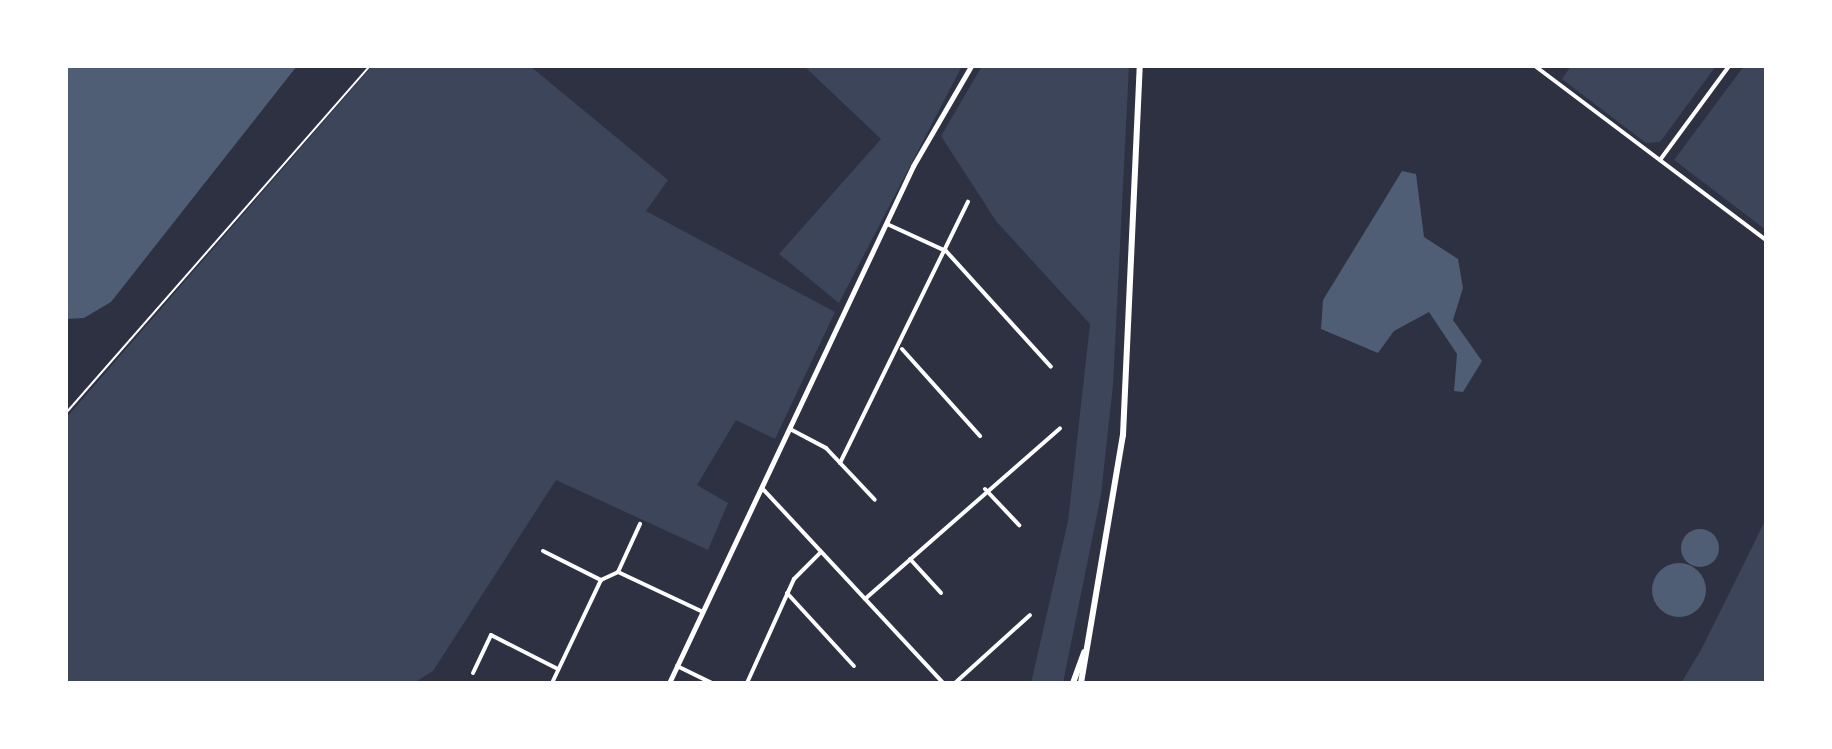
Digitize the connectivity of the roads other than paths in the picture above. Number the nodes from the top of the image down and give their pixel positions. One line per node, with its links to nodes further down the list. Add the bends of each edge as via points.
1 (971, 66): 7 (street)
2 (1140, 66): 31 (main road, via 1125,419)
3 (1535, 66): 5 (street)
4 (1729, 66): 5 (street)
5 (1660, 160): 8 (street)
6 (968, 202): 9 (street)
7 (887, 224): 9 (street); 13 (street)
8 (1766, 240)
9 (946, 251): 10 (street); 11 (street)
10 (902, 349): 14 (street); 15 (street)
11 (1051, 367)
12 (1060, 428): 17 (street)
13 (790, 429): 15 (street); 16 (street)
14 (980, 436)
15 (840, 463): 18 (street)
16 (762, 488): 22 (street); 29 (street)
17 (985, 489): 20 (street); 23 (street)
18 (875, 500)
19 (640, 524): 24 (street)
20 (1019, 525)
21 (543, 551): 25 (street)
22 (821, 552): 26 (street); 28 (street)
23 (910, 559): 27 (street); 28 (street)
24 (618, 572): 25 (street); 29 (street)
25 (601, 580): 34 (street)
26 (787, 593): 33 (street); 36 (street)
27 (941, 593)
28 (865, 599): 40 (street)
29 (703, 612): 32 (street)
30 (1030, 615): 41 (street)
31 (1088, 641): 42 (main road); 43 (main road)
32 (677, 666): 38 (street); 39 (street)
33 (854, 666)
34 (558, 669): 35 (street, via 491,635); 37 (street)
35 (473, 673)
36 (746, 682)
37 (552, 683)
38 (669, 683)
39 (712, 683)
40 (943, 683)
41 (955, 683)
42 (1073, 683)
43 (1081, 683)

